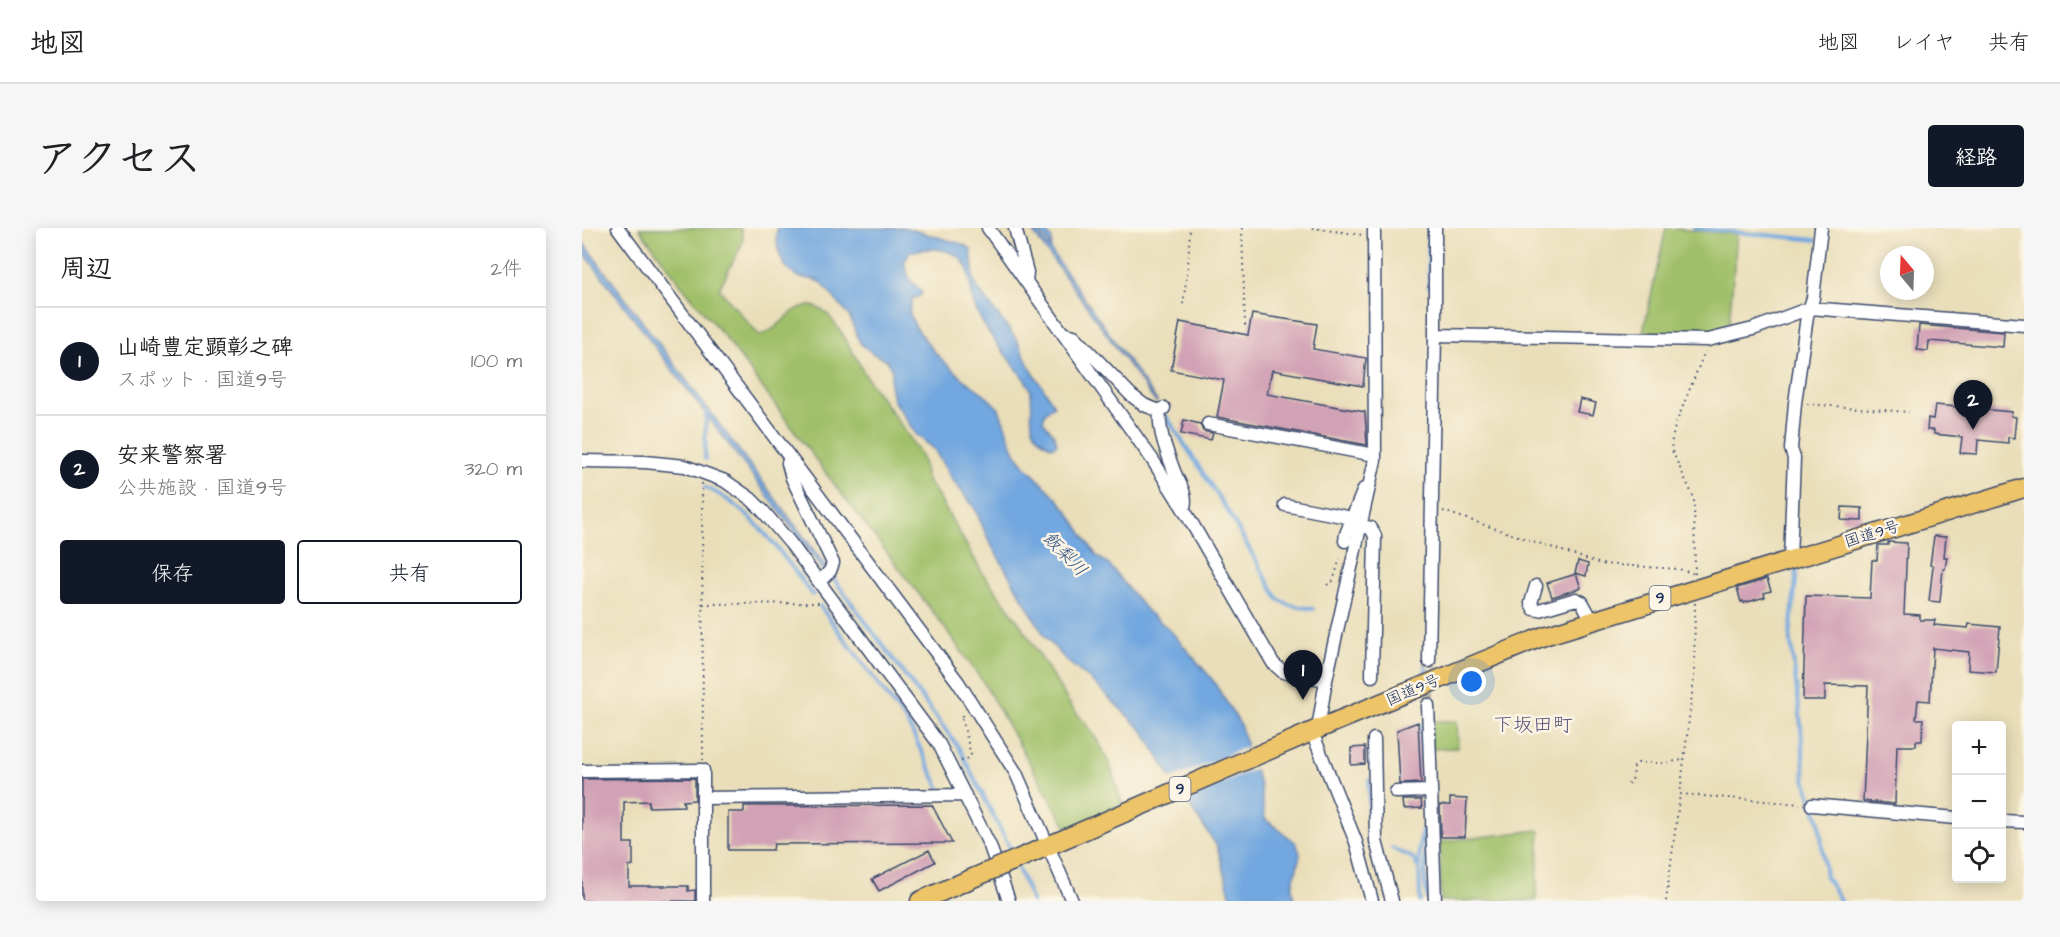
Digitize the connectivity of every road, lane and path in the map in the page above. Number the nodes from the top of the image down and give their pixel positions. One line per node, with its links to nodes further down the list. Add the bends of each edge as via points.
1 (618, 228): 22 (street)
2 (988, 228): 10 (street)
3 (1016, 228): 10 (street, via 1028,272)
4 (1190, 228): 11 (path)
5 (1242, 228): 14 (path)
6 (1312, 228): 9 (path)
7 (1435, 228): 16 (street)
8 (1821, 228): 12 (street)
9 (1374, 232): 21 (street)
10 (1026, 282): 15 (street)
11 (1183, 304)
12 (1810, 308): 13 (street); 17 (street); 18 (street)
13 (2024, 325)
14 (1245, 326)
15 (1064, 334): 27 (street); 27 (street, via 1074,336 1138,401 1163,409 1162,433 1185,496)
16 (1435, 335): 17 (street); 28 (street)
17 (1708, 340): 32 (path, via 1671,444 1694,498)
18 (1795, 403): 19 (path); 31 (street)
19 (1909, 412)
20 (1208, 424): 21 (street)
21 (1375, 455): 29 (street)
22 (790, 458): 33 (street, via 792,478 833,563); 60 (street, via 958,682 1016,773)
23 (582, 461): 33 (street, via 665,463 700,470 725,481 763,511)
24 (702, 488): 37 (path)
25 (2024, 488): 31 (highway, 国道9号 / 9)
26 (1286, 504): 29 (street)
27 (1183, 508): 41 (street, via 1272,663 1283,672)
28 (1432, 508): 32 (path, via 1600,564 1679,569); 39 (street)
29 (1357, 522): 30 (street, via 1346,534); 40 (street, via 1371,528 1375,536); 41 (street)
30 (1346, 541): 34 (path, via 1333,581)
31 (1790, 560): 32 (highway, 国道9号 / 9)
32 (1695, 581): 38 (highway, 国道9号 / 9); 46 (path, via 1694,677)
33 (819, 582): 36 (street)
34 (1327, 585)
35 (1536, 586): 38 (street, via 1531,603 1534,609 1576,599)
36 (831, 599): 37 (path, via 818,603); 54 (street, via 927,726)
37 (703, 604): 48 (path)
38 (1592, 620): 44 (highway, 国道9号 / 9, via 1506,650)
39 (1429, 661)
40 (1372, 676)
41 (1326, 680): 44 (street)
42 (1428, 705): 51 (street)
43 (972, 726): 47 (path, via 961,715 970,755)
44 (1312, 732): 60 (highway, 国道9号 / 9); 65 (street, via 1356,842)
45 (1374, 739): 66 (street, via 1376,841)
46 (1684, 760): 50 (path, via 1638,763); 53 (path)
47 (960, 762)
48 (703, 770): 49 (street); 55 (street)
49 (582, 771)
50 (1628, 784)
51 (1426, 791): 52 (street); 67 (street)
52 (1396, 792)
53 (1680, 794): 56 (path); 68 (path)
54 (965, 795): 55 (street); 63 (street, via 990,846)
55 (704, 798): 61 (street)
56 (1814, 805): 57 (street)
57 (1952, 818)
58 (2006, 821): 59 (street)
59 (2024, 822)
60 (1045, 847): 62 (highway, 国道9号 / 9, bridge); 64 (street)
61 (703, 901)
62 (920, 901)
63 (1009, 901)
64 (1072, 901)
65 (1372, 901)
66 (1392, 901)
67 (1435, 901)
68 (1666, 901)

